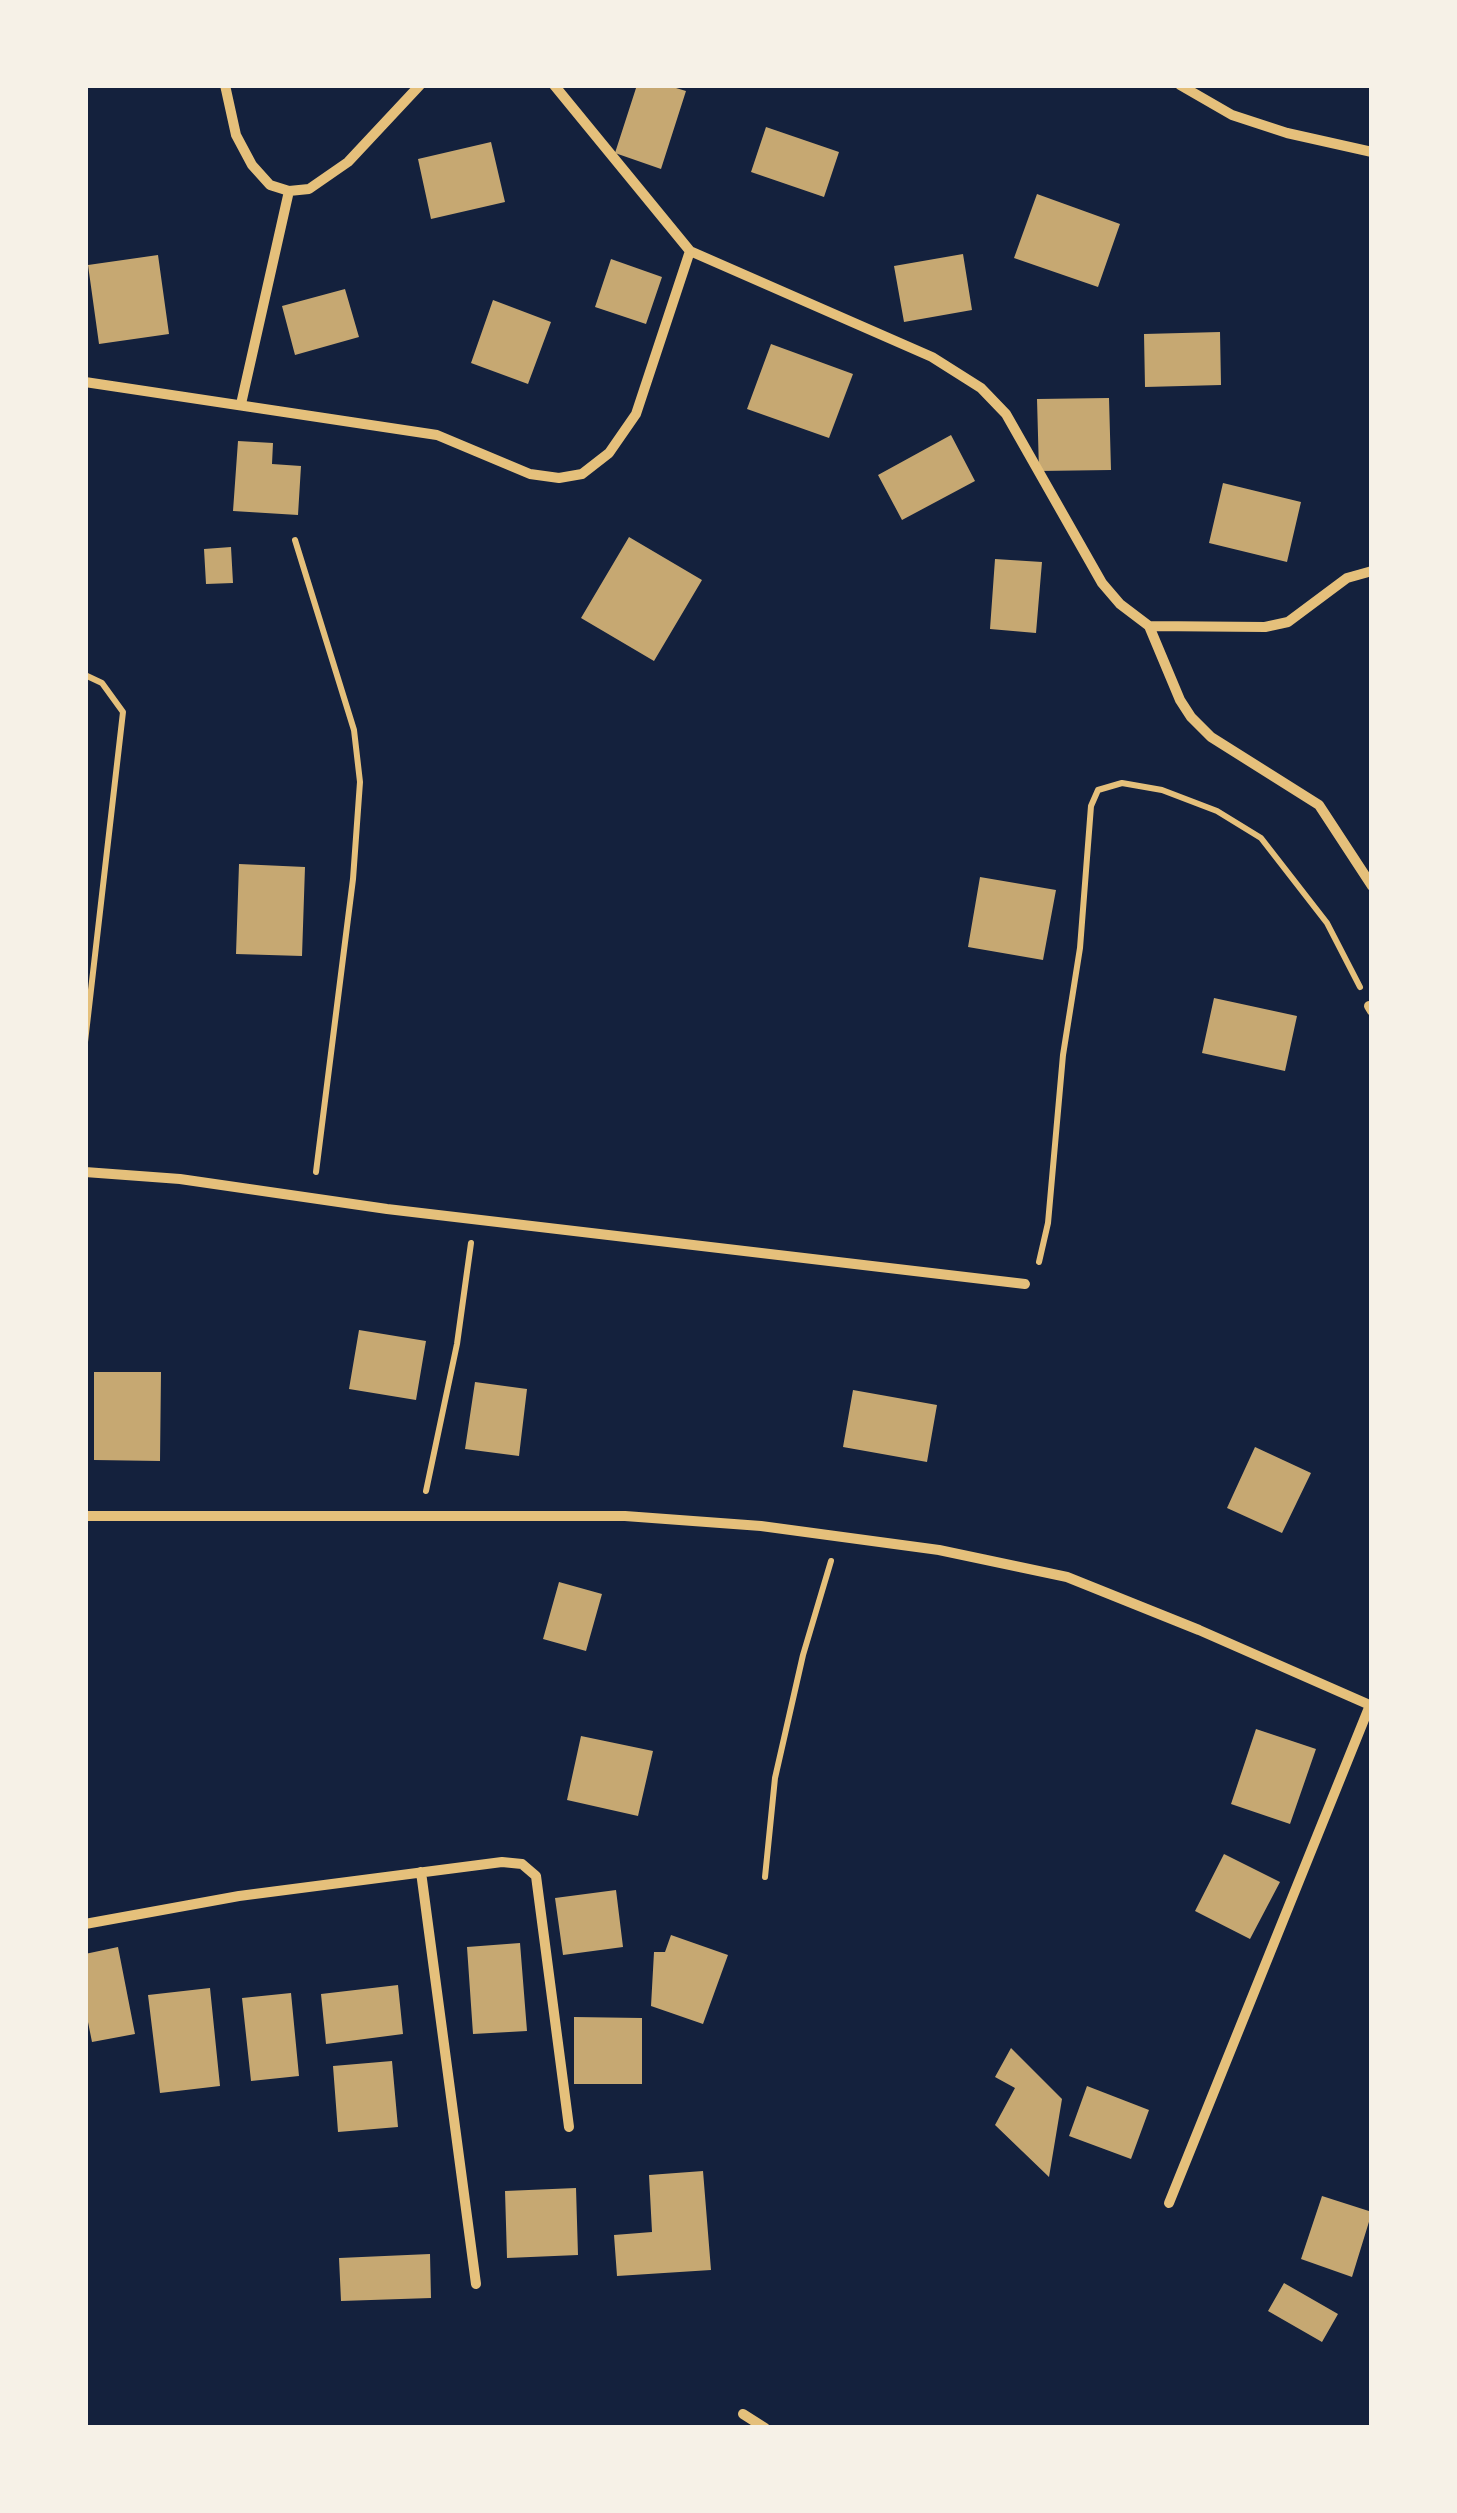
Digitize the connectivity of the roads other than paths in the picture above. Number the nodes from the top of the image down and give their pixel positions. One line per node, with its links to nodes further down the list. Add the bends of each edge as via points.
1 (225, 85): 6 (street, via 236,135 252,165 270,185)
2 (420, 85): 6 (street, via 338,170 309,189)
3 (554, 85): 7 (street)
4 (1180, 85): 5 (street, via 1232,116)
5 (1372, 152)
6 (289, 191): 9 (street)
7 (690, 252): 9 (street, via 636,414 609,453 582,474 530,474 437,435); 11 (street, via 932,357 981,388 1006,414 1102,583)
8 (85, 382): 9 (street)
9 (241, 404)
10 (1372, 571): 11 (street, via 1347,578 1288,622)
11 (1149, 626): 12 (street, via 1191,718 1319,805)
12 (1372, 886)
13 (85, 1172): 14 (street)
14 (1025, 1284)
15 (85, 1516): 16 (street, via 626,1516 939,1550 1067,1577)
16 (1371, 1705): 20 (street)
17 (421, 1872): 18 (street); 19 (street, via 502,1862 522,1864 536,1876); 21 (street)
18 (85, 1924)
19 (569, 2127)
20 (1170, 2203)
21 (476, 2284)
22 (743, 2414): 23 (street)
23 (765, 2428)

